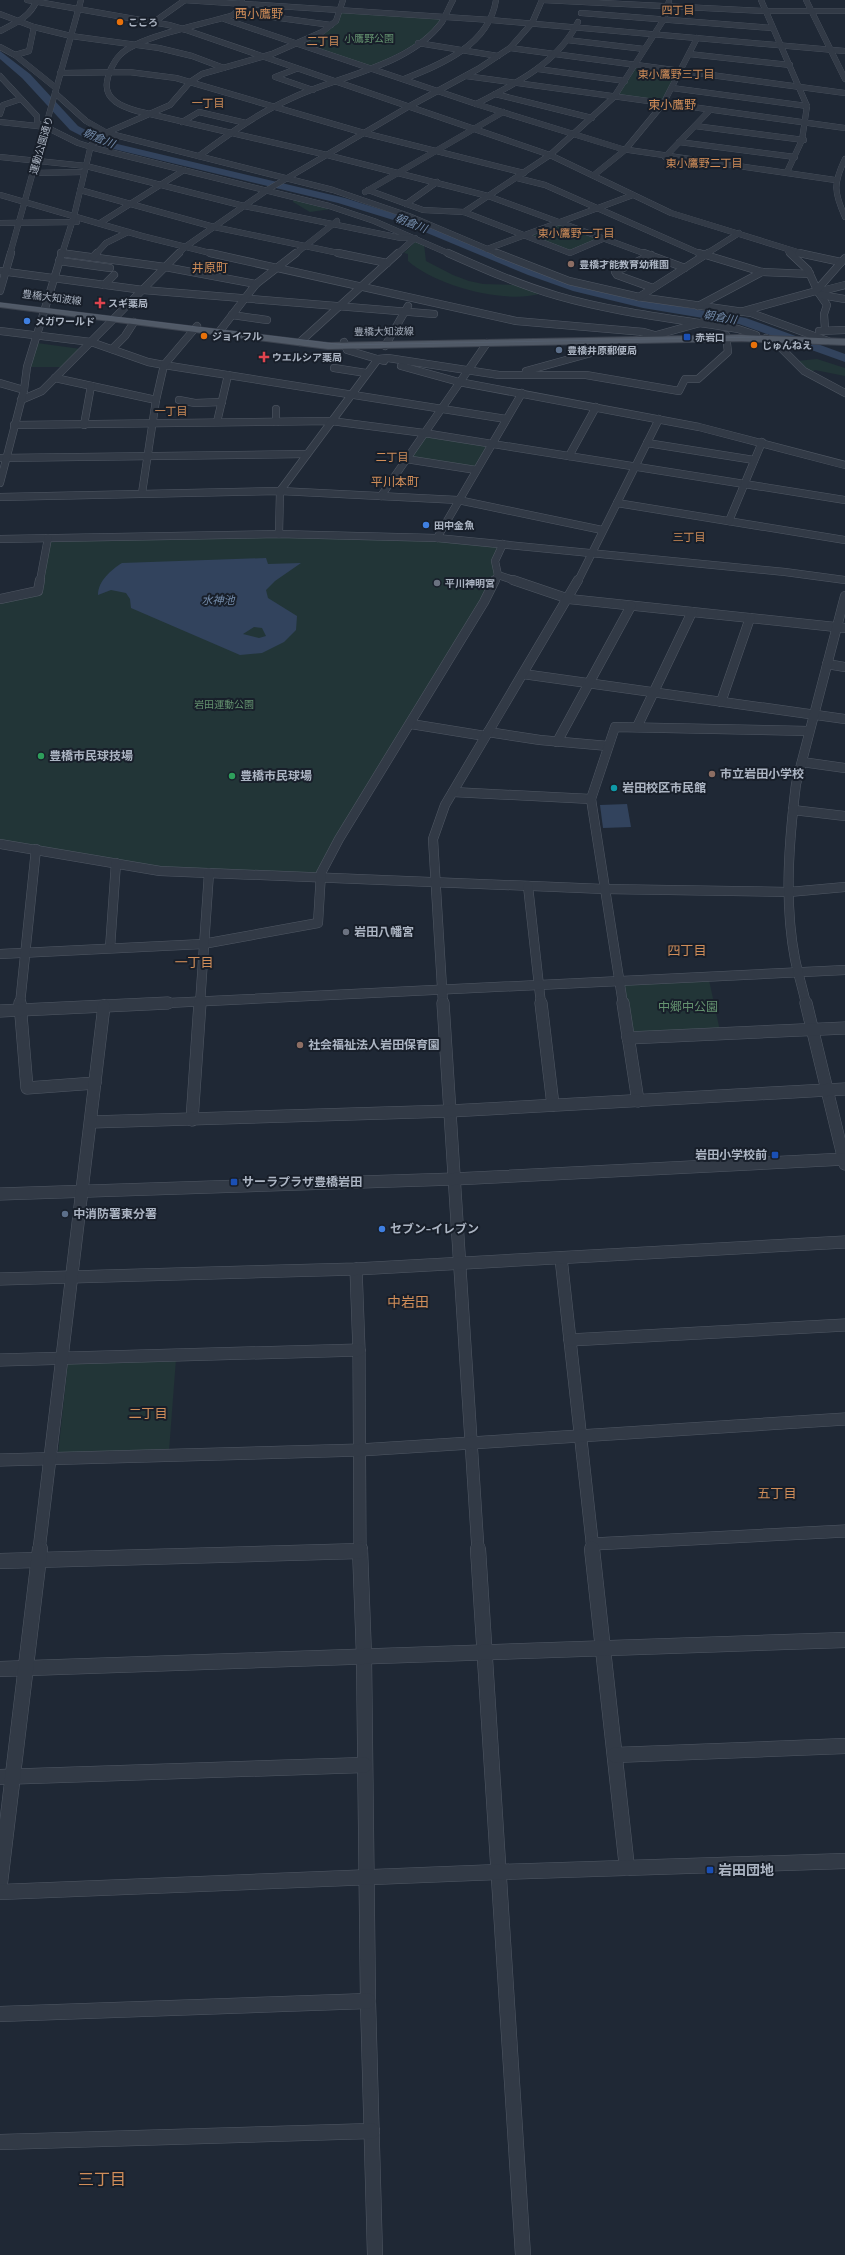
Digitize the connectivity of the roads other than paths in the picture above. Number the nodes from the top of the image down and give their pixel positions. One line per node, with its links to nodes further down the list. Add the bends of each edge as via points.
1 (27, 0): 11 (street)
2 (81, 0): 18 (street, 運動公園通り)
3 (184, 0): 12 (street); 30 (street)
4 (343, 0): 17 (street)
5 (453, 0): 24 (street)
6 (496, 0): 27 (street)
7 (542, 0): 13 (street); 32 (street)
8 (669, 0): 16 (street)
9 (761, 0): 19 (street)
10 (806, 0): 20 (street)
11 (36, 1): 18 (street); 29 (street, via 33,10)
12 (242, 1): 15 (street); 26 (street, via 238,11)
13 (582, 1): 14 (street); 22 (street)
14 (633, 2): 16 (street)
15 (286, 6): 17 (street); 25 (street)
16 (668, 6): 19 (street); 28 (street)
17 (342, 9): 24 (street); 33 (street)
18 (77, 10): 30 (street); 42 (street, 運動公園通り)
19 (765, 11): 20 (street); 37 (street)
20 (811, 11): 21 (street); 53 (street)
21 (845, 11)
22 (581, 13): 28 (street); 36 (street)
23 (0, 14): 29 (street)
24 (446, 16): 27 (street); 45 (street, via 429,37)
25 (272, 17): 31 (street); 33 (street)
26 (224, 19): 39 (street); 40 (street)
27 (491, 20): 32 (street); 52 (street, via 473,42)
28 (664, 20): 37 (street); 41 (street)
29 (19, 22): 35 (street); 38 (street)
30 (154, 22): 39 (street)
31 (267, 22)
32 (532, 23): 36 (street); 50 (street)
33 (331, 25): 46 (street)
34 (262, 26): 40 (street)
35 (34, 27): 42 (street); 57 (street, via 29,51)
36 (576, 27): 41 (street); 44 (street)
37 (772, 28): 48 (street)
38 (1, 30)
39 (186, 30): 47 (street); 58 (street)
40 (257, 30): 46 (street)
41 (653, 34): 43 (street); 51 (street)
42 (71, 36): 47 (street); 67 (street, 運動公園通り)
43 (698, 38): 48 (street); 56 (street)
44 (567, 40): 51 (street); 55 (street)
45 (418, 43): 52 (street); 63 (street)
46 (297, 44): 58 (street); 63 (street)
47 (138, 45): 62 (street, via 177,52); 68 (street, via 122,53)
48 (780, 46): 53 (street); 61 (street)
49 (0, 47): 57 (street)
50 (510, 48): 55 (street); 59 (street)
51 (644, 49): 60 (street)
52 (460, 50): 59 (street); 72 (street, via 432,67)
53 (830, 50): 54 (street); 71 (street)
54 (845, 51)
55 (554, 54): 60 (street); 65 (street)
56 (689, 54): 61 (street); 66 (street)
57 (15, 55): 83 (street)
58 (259, 56): 62 (street); 64 (street)
59 (498, 56): 70 (street)
60 (635, 65): 66 (street); 73 (street)
61 (790, 65): 78 (street)
62 (224, 68): 74 (street, via 202,74)
63 (370, 68): 72 (street); 75 (street)
64 (296, 69): 75 (street); 81 (street, via 275,77)
65 (538, 69): 73 (street); 76 (street)
66 (680, 71): 78 (street); 79 (street)
67 (60, 72): 68 (street); 83 (street, 運動公園通り)
68 (111, 72): 74 (street, via 146,73); 96 (street, via 107,84 113,100 134,110)
69 (0, 76): 77 (street)
70 (466, 76): 76 (street); 82 (street)
71 (844, 76)
72 (404, 78): 82 (street)
73 (625, 81): 87 (street)
74 (190, 82): 90 (street); 96 (street, via 170,105)
75 (334, 82): 81 (street); 92 (street)
76 (515, 84): 85 (street); 87 (street)
77 (10, 86): 80 (street); 86 (street)
78 (798, 87): 84 (street); 91 (street)
79 (672, 88): 89 (street); 91 (street)
80 (0, 89)
81 (313, 90): 90 (street)
82 (439, 90): 88 (street); 92 (street)
83 (56, 91): 102 (street, 運動公園通り); 108 (street, via 84,120)
84 (845, 93)
85 (495, 94): 88 (street); 97 (street)
86 (21, 98): 94 (street, via 3,105); 102 (street, via 37,116 37,123)
87 (614, 98): 89 (street); 97 (street)
88 (476, 104): 95 (street)
89 (663, 104): 93 (street); 113 (street)
90 (273, 106): 100 (street); 107 (street)
91 (807, 106): 101 (street)
92 (408, 107): 105 (street); 107 (street)
93 (710, 110): 101 (street); 103 (street)
94 (0, 111)
95 (503, 112): 105 (street); 109 (street)
96 (151, 114): 99 (street); 108 (street)
97 (592, 118): 109 (street)
98 (0, 122): 102 (street)
99 (182, 122): 100 (street, via 199,112); 106 (street)
100 (246, 123): 106 (street)
101 (807, 123): 104 (street); 110 (street)
102 (47, 124): 112 (street); 121 (street, 運動公園通り)
103 (695, 126): 110 (street); 111 (street)
104 (845, 128)
105 (474, 129): 114 (street); 116 (street)
106 (231, 133): 115 (street); 117 (street)
107 (364, 133): 114 (street); 115 (street)
108 (106, 134): 112 (street); 117 (street)
109 (574, 135): 113 (street); 116 (street)
110 (804, 140): 120 (street)
111 (679, 142): 119 (street); 120 (street)
112 (90, 146): 123 (street); 124 (street)
113 (625, 150): 119 (street); 130 (street)
114 (436, 151): 128 (street); 129 (street)
115 (327, 155): 128 (street); 132 (street)
116 (550, 155): 129 (street); 130 (street)
117 (198, 156): 132 (street)
118 (0, 157): 121 (street)
119 (665, 157): 126 (street)
120 (795, 157): 126 (street)
121 (36, 161): 123 (street); 127 (street, 運動公園通り)
122 (844, 162): 133 (street)
123 (86, 166): 125 (street); 135 (street)
124 (184, 170): 135 (street); 136 (street)
125 (84, 172): 127 (street); 137 (street)
126 (787, 172): 133 (street)
127 (33, 173): 145 (street, 運動公園通り)
128 (398, 173): 134 (street); 138 (street)
129 (524, 173): 131 (street)
130 (594, 175): 140 (street)
131 (516, 178): 141 (street); 149 (street, via 545,185)
132 (288, 179): 136 (street); 142 (street)
133 (835, 180): 143 (street, via 834,189)
134 (437, 182): 141 (street); 147 (street)
135 (161, 184): 146 (street); 148 (street)
136 (268, 189): 148 (street); 152 (street)
137 (80, 190): 146 (street); 155 (street)
138 (368, 190): 142 (street); 147 (street)
139 (0, 195): 145 (street)
140 (632, 195): 149 (street); 163 (street, via 671,213 720,230)
141 (488, 196): 151 (street); 156 (street)
142 (356, 197): 153 (street)
143 (838, 200): 144 (street); 154 (street)
144 (845, 200)
145 (24, 201): 155 (street); 158 (street, 運動公園通り)
146 (131, 203): 159 (street); 161 (street)
147 (406, 204): 150 (street)
148 (244, 206): 160 (street); 161 (street)
149 (596, 208): 156 (street); 172 (street)
150 (423, 210): 151 (street); 153 (street)
151 (464, 212): 164 (street)
152 (349, 213): 160 (street); 165 (street)
153 (409, 216): 170 (street)
154 (845, 217)
155 (73, 219): 158 (street); 159 (street); 171 (street)
156 (560, 222): 164 (street); 166 (street)
157 (0, 223): 158 (street)
158 (19, 223): 182 (street, 運動公園通り)
159 (98, 223): 162 (street)
160 (333, 224): 165 (street, via 401,238); 167 (street)
161 (214, 227): 167 (street); 168 (street)
162 (128, 232): 168 (street); 174 (street, via 106,243)
163 (739, 233): 169 (street); 172 (street)
164 (524, 235): 166 (street, via 570,253); 170 (street)
165 (415, 238): 177 (street); 211 (street, via 501,276 558,296 615,309)
166 (604, 238): 173 (street)
167 (305, 246): 177 (street); 180 (street)
168 (186, 247): 178 (street); 180 (street)
169 (784, 248): 175 (street); 184 (street, via 804,264)
170 (487, 249): 195 (street, via 569,281)
171 (62, 253): 174 (street); 176 (street)
172 (704, 254): 181 (street); 183 (street)
173 (651, 256): 181 (street); 191 (street, via 616,272 617,275)
174 (93, 257): 178 (street)
175 (844, 259): 194 (street)
176 (59, 261): 179 (street); 186 (street)
177 (387, 263): 190 (street)
178 (165, 267): 187 (street); 192 (street)
179 (110, 268)
180 (277, 268): 187 (street); 190 (street)
181 (685, 268): 191 (street)
182 (2, 272): 186 (street); 193 (street, 運動公園通り)
183 (762, 272): 184 (street); 202 (street)
184 (810, 274): 194 (street)
185 (114, 275): 188 (street)
186 (53, 278): 188 (street); 203 (street)
187 (256, 284): 196 (street)
188 (104, 285): 192 (street)
189 (845, 285): 194 (street)
190 (360, 286): 197 (street); 200 (street)
191 (653, 288): 195 (street)
192 (143, 290): 196 (street); 208 (street)
193 (0, 291)
194 (818, 293): 198 (street); 205 (street); 213 (street, via 828,305 824,314)
195 (639, 297): 202 (street)
196 (246, 298): 200 (street); 207 (street)
197 (413, 298): 204 (street); 220 (street, via 527,322 644,332)
198 (845, 299)
199 (0, 301): 203 (main road, 豊橋大知波線)
200 (341, 304): 204 (street); 225 (street)
201 (0, 305): 203 (main road, 豊橋大知波線)
202 (698, 306): 205 (street)
203 (44, 308): 208 (main road, 豊橋大知波線); 218 (street)
204 (405, 311): 206 (street); 230 (street)
205 (742, 312): 211 (street); 217 (street)
206 (434, 314)
207 (232, 315): 209 (street); 214 (street)
208 (116, 318): 210 (main road, 豊橋大知波線); 212 (main road, 豊橋大知波線); 226 (street)
209 (267, 320)
210 (134, 322): 212 (main road, 豊橋大知波線); 231 (street)
211 (702, 323): 219 (street); 220 (street)
212 (195, 327): 214 (main road, 豊橋大知波線); 233 (street)
213 (825, 329): 215 (street); 217 (street)
214 (220, 330): 225 (main road, 豊橋大知波線)
215 (845, 330)
216 (0, 331): 218 (street)
217 (809, 333): 224 (street)
218 (36, 335): 226 (street); 245 (street)
219 (756, 335): 221 (main road, 豊橋大知波線); 222 (main road, 豊橋大知波線)
220 (658, 336): 221 (main road, 豊橋大知波線); 223 (street); 230 (main road, 豊橋大知波線)
221 (726, 336): 222 (main road, 豊橋大知波線); 223 (main road, 豊橋大知波線); 240 (street, via 728,352 698,380 685,379 679,391 586,375)
222 (769, 338): 224 (main road, 豊橋大知波線); 246 (street, via 808,374)
223 (643, 340): 228 (main road, 豊橋大知波線); 240 (street)
224 (825, 340): 227 (main road, 豊橋大知波線)
225 (302, 341): 229 (main road, 豊橋大知波線)
226 (92, 342): 231 (street); 241 (street)
227 (845, 342)
228 (487, 343): 230 (main road, 豊橋大知波線); 236 (street)
229 (344, 344): 230 (main road, 豊橋大知波線); 232 (street, via 347,350)
230 (386, 344)
231 (112, 349): 233 (street)
232 (378, 359): 236 (street, via 388,358); 238 (street); 242 (street)
233 (164, 365): 237 (street); 250 (street)
234 (220, 366): 237 (street)
235 (334, 368): 238 (street)
236 (468, 370): 240 (street); 242 (street)
237 (213, 373): 239 (street)
238 (366, 373): 248 (street)
239 (228, 375): 248 (street); 252 (street)
240 (510, 376)
241 (55, 378): 244 (street); 249 (street, via 42,391)
242 (460, 382): 247 (street); 255 (street)
243 (0, 383): 245 (street)
244 (90, 386): 250 (street); 263 (street)
245 (24, 390): 249 (street)
246 (845, 392)
247 (522, 394): 253 (street); 256 (street)
248 (350, 395): 255 (street); 258 (street)
249 (21, 400): 262 (street)
250 (156, 400): 261 (street)
251 (179, 400): 252 (street, via 195,403)
252 (222, 402): 259 (street)
253 (596, 407): 257 (street); 270 (street)
254 (276, 409): 260 (street)
255 (441, 409): 256 (street); 264 (street)
256 (506, 419): 267 (street)
257 (659, 419): 265 (street); 266 (street)
258 (331, 421): 260 (street); 264 (street); 268 (street)
259 (217, 422): 260 (street); 261 (street)
260 (276, 422)
261 (153, 423): 263 (street); 269 (street)
262 (14, 425): 263 (street); 271 (street)
263 (84, 425)
264 (424, 433): 267 (street); 272 (street)
265 (762, 442): 273 (street); 274 (street)
266 (647, 443): 273 (street); 275 (street)
267 (492, 445): 270 (street); 276 (street)
268 (307, 454): 269 (street); 279 (street)
269 (148, 455): 271 (street); 280 (street)
270 (569, 456): 275 (street)
271 (3, 458): 277 (street)
272 (406, 459): 276 (street); 282 (street)
273 (754, 460): 278 (street)
274 (845, 465)
275 (635, 467): 278 (street); 285 (street)
276 (476, 470): 283 (street)
277 (0, 483)
278 (744, 484): 284 (street); 286 (street)
279 (280, 491): 280 (street); 282 (street); 288 (street)
280 (142, 493): 281 (street)
281 (0, 496)
282 (381, 496): 283 (street)
283 (458, 500): 287 (street); 290 (street)
284 (845, 500)
285 (616, 503): 286 (street); 287 (street)
286 (730, 521): 292 (street)
287 (602, 530): 294 (street)
288 (279, 534): 289 (street); 290 (street)
289 (48, 538): 291 (street); 298 (street, via 38,591)
290 (437, 538): 293 (street)
291 (0, 539)
292 (845, 540)
293 (503, 544): 294 (street); 295 (street, via 496,560)
294 (592, 552): 296 (street); 299 (street)
295 (498, 575): 299 (street); 312 (street)
296 (845, 580)
297 (845, 596): 303 (street)
298 (0, 599)
299 (568, 599): 300 (street); 306 (street)
300 (631, 606): 301 (street); 307 (street)
301 (692, 612): 302 (street); 308 (street)
302 (750, 618): 303 (street); 309 (street)
303 (841, 627): 304 (street)
304 (827, 664): 305 (street); 310 (street)
305 (845, 667)
306 (523, 674): 307 (street); 315 (street)
307 (588, 683): 308 (street); 316 (street)
308 (653, 692): 309 (street); 313 (street)
309 (721, 702): 310 (street)
310 (813, 715): 311 (street); 314 (street)
311 (845, 720)
312 (411, 724): 315 (street); 328 (street, via 339,839)
313 (637, 727): 314 (street); 317 (street, via 615,727)
314 (809, 731): 318 (street)
315 (486, 734): 316 (street); 320 (street)
316 (557, 742): 317 (street)
317 (608, 746): 321 (street)
318 (802, 762): 319 (street); 322 (street)
319 (845, 768)
320 (453, 792): 321 (street); 329 (street, via 438,821 433,839)
321 (591, 799): 332 (street)
322 (793, 810): 323 (street); 333 (street)
323 (845, 816)
324 (0, 844): 325 (street)
325 (36, 849): 326 (street); 336 (street)
326 (116, 863): 327 (street, via 160,871); 335 (street)
327 (209, 873): 328 (street); 334 (street)
328 (320, 877): 329 (street); 334 (street, via 318,924)
329 (435, 882): 330 (street); 342 (street)
330 (528, 886): 332 (street); 341 (street)
331 (845, 887): 333 (street)
332 (604, 889): 333 (street); 340 (street)
333 (789, 892): 339 (street)
334 (203, 944): 335 (street); 343 (street)
335 (110, 948): 336 (street)
336 (25, 952): 337 (street); 345 (street)
337 (0, 954)
338 (845, 970): 339 (street)
339 (797, 972): 340 (street); 348 (street)
340 (619, 980): 341 (street); 349 (street)
341 (539, 984): 342 (street); 354 (street)
342 (442, 988): 343 (street); 355 (street)
343 (199, 1001): 344 (street); 356 (street)
344 (104, 1006): 345 (street); 350 (street)
345 (19, 1010): 346 (street); 350 (street, via 27,1088)
346 (0, 1011)
347 (845, 1028): 348 (street)
348 (812, 1029): 349 (street); 352 (street)
349 (628, 1038): 353 (street)
350 (95, 1083): 357 (street)
351 (845, 1089): 352 (street)
352 (826, 1090): 353 (street); 358 (street)
353 (638, 1101): 354 (street)
354 (553, 1105): 355 (street)
355 (450, 1111): 356 (street); 359 (street)
356 (192, 1120): 357 (street)
357 (91, 1122): 360 (street)
358 (845, 1160): 359 (street)
359 (454, 1178): 360 (street); 364 (street)
360 (84, 1190): 361 (street); 366 (street)
361 (0, 1194)
362 (845, 1242): 363 (street)
363 (561, 1258): 364 (street); 369 (street)
364 (460, 1264): 365 (street); 375 (street)
365 (356, 1269): 366 (street); 370 (street)
366 (73, 1277): 367 (street); 371 (street)
367 (0, 1279)
368 (845, 1325): 369 (street)
369 (570, 1340): 374 (street)
370 (359, 1350): 371 (street); 376 (street)
371 (62, 1358): 372 (street); 377 (street)
372 (0, 1360)
373 (845, 1419): 374 (street)
374 (579, 1436): 375 (street); 380 (street)
375 (470, 1443): 376 (street); 386 (street)
376 (360, 1450): 377 (street); 381 (street)
377 (51, 1459): 378 (street); 382 (street)
378 (0, 1460)
379 (845, 1531): 380 (street)
380 (592, 1544): 385 (street)
381 (360, 1551): 382 (street); 387 (street)
382 (39, 1560): 383 (street); 388 (street)
383 (0, 1561)
384 (845, 1640): 385 (street)
385 (604, 1649): 386 (street); 391 (street)
386 (483, 1652): 387 (street); 396 (street)
387 (364, 1656): 388 (street); 392 (street)
388 (26, 1668): 389 (street); 393 (street)
389 (0, 1669)
390 (845, 1746): 391 (street)
391 (615, 1755): 395 (street)
392 (364, 1765): 393 (street); 397 (street)
393 (6, 1777): 398 (street)
394 (845, 1861): 395 (street)
395 (627, 1868): 396 (street)
396 (498, 1872): 397 (street); 405 (street)
397 (367, 1877): 399 (street); 400 (street)
398 (0, 1883)
399 (0, 1892)
400 (368, 2001): 401 (street); 402 (street)
401 (0, 2014)
402 (372, 2131): 403 (street); 404 (street)
403 (0, 2142)
404 (375, 2255)
405 (523, 2255)

